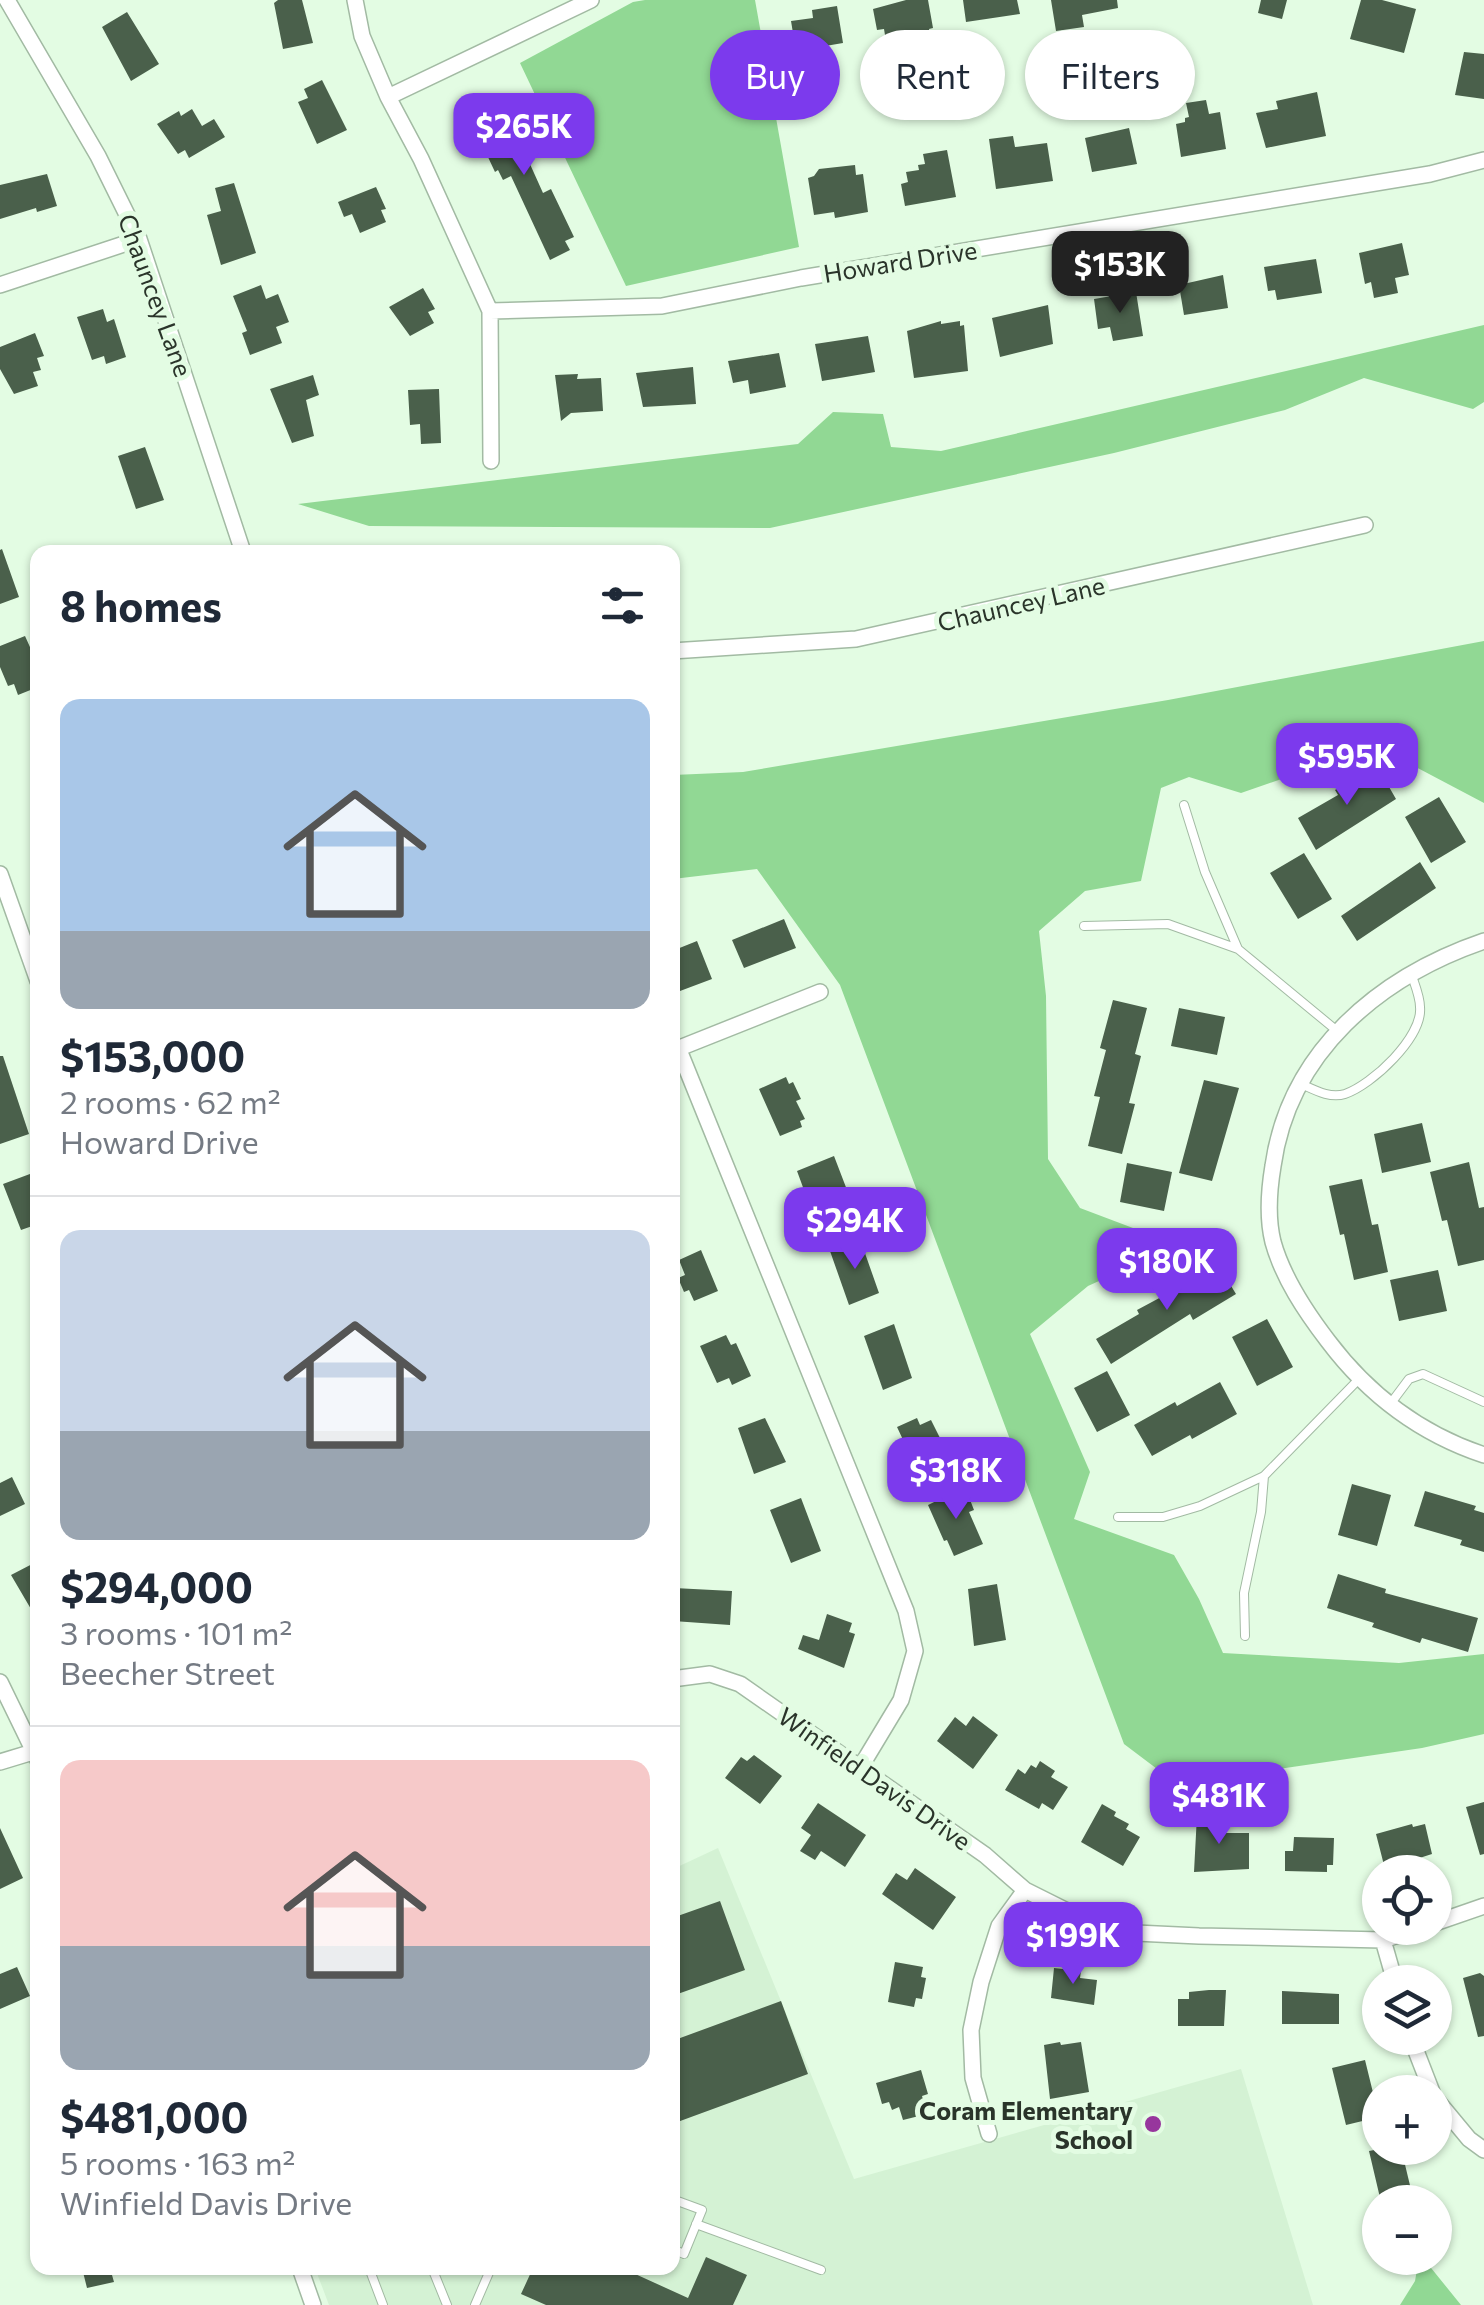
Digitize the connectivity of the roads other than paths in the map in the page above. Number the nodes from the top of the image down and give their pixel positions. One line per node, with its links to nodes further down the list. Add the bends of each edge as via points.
1 (6, 0): 6 (street, Chauncey Lane)
2 (355, 0): 4 (street)
3 (591, 0): 4 (street)
4 (388, 98): 8 (street)
5 (1484, 160): 8 (street, Howard Drive, via 662,306)
6 (139, 238): 7 (street); 11 (street, Chauncey Lane)
7 (0, 284)
8 (490, 311): 9 (street)
9 (491, 460)
10 (1364, 525): 12 (street, Chauncey Lane, via 856,639)
11 (242, 545)
12 (680, 651)
13 (1184, 805): 17 (lane)
14 (0, 874): 18 (street)
15 (1084, 926): 17 (lane, via 1168,924)
16 (1484, 941): 19 (street)
17 (1238, 949): 21 (lane)
18 (30, 958)
19 (1412, 976): 21 (street); 24 (lane, via 1421,1009 1415,1032 1378,1074 1344,1095)
20 (820, 992): 22 (street)
21 (1336, 1030): 24 (street)
22 (680, 1049)
23 (680, 1061): 37 (street, via 906,1611 915,1651 901,1700)
24 (1299, 1083): 25 (street, via 1276,1143 1273,1240 1299,1299)
25 (1359, 1379): 27 (street); 29 (lane)
26 (1484, 1402): 27 (lane, via 1423,1374 1409,1379)
27 (1391, 1404): 28 (street, via 1422,1428)
28 (1484, 1455)
29 (1264, 1476): 30 (lane, via 1163,1517); 31 (lane, via 1244,1594)
30 (1118, 1517)
31 (1245, 1636)
32 (680, 1678): 37 (street, Winfield Davis Drive, via 710,1674 740,1684)
33 (0, 1682): 34 (street)
34 (30, 1745)
35 (30, 1757): 36 (street)
36 (0, 1762)
37 (860, 1768): 38 (street, Winfield Davis Drive)
38 (1025, 1890): 41 (street, Winfield Davis Drive, via 1083,1919 1136,1933); 43 (street, via 999,1926 971,2030 973,2078)
39 (1484, 1906): 40 (street)
40 (1452, 1916)
41 (1362, 1939)
42 (1452, 2118): 44 (street)
43 (988, 2134)
44 (1484, 2150)
45 (680, 2202): 46 (lane, via 702,2210)
46 (696, 2224): 47 (lane); 48 (lane)
47 (680, 2252)
48 (821, 2270)
49 (302, 2275): 53 (street)
50 (372, 2275): 54 (lane)
51 (435, 2275): 55 (lane)
52 (488, 2275): 56 (lane)
53 (313, 2305)
54 (383, 2305)
55 (447, 2305)
56 (475, 2305)

